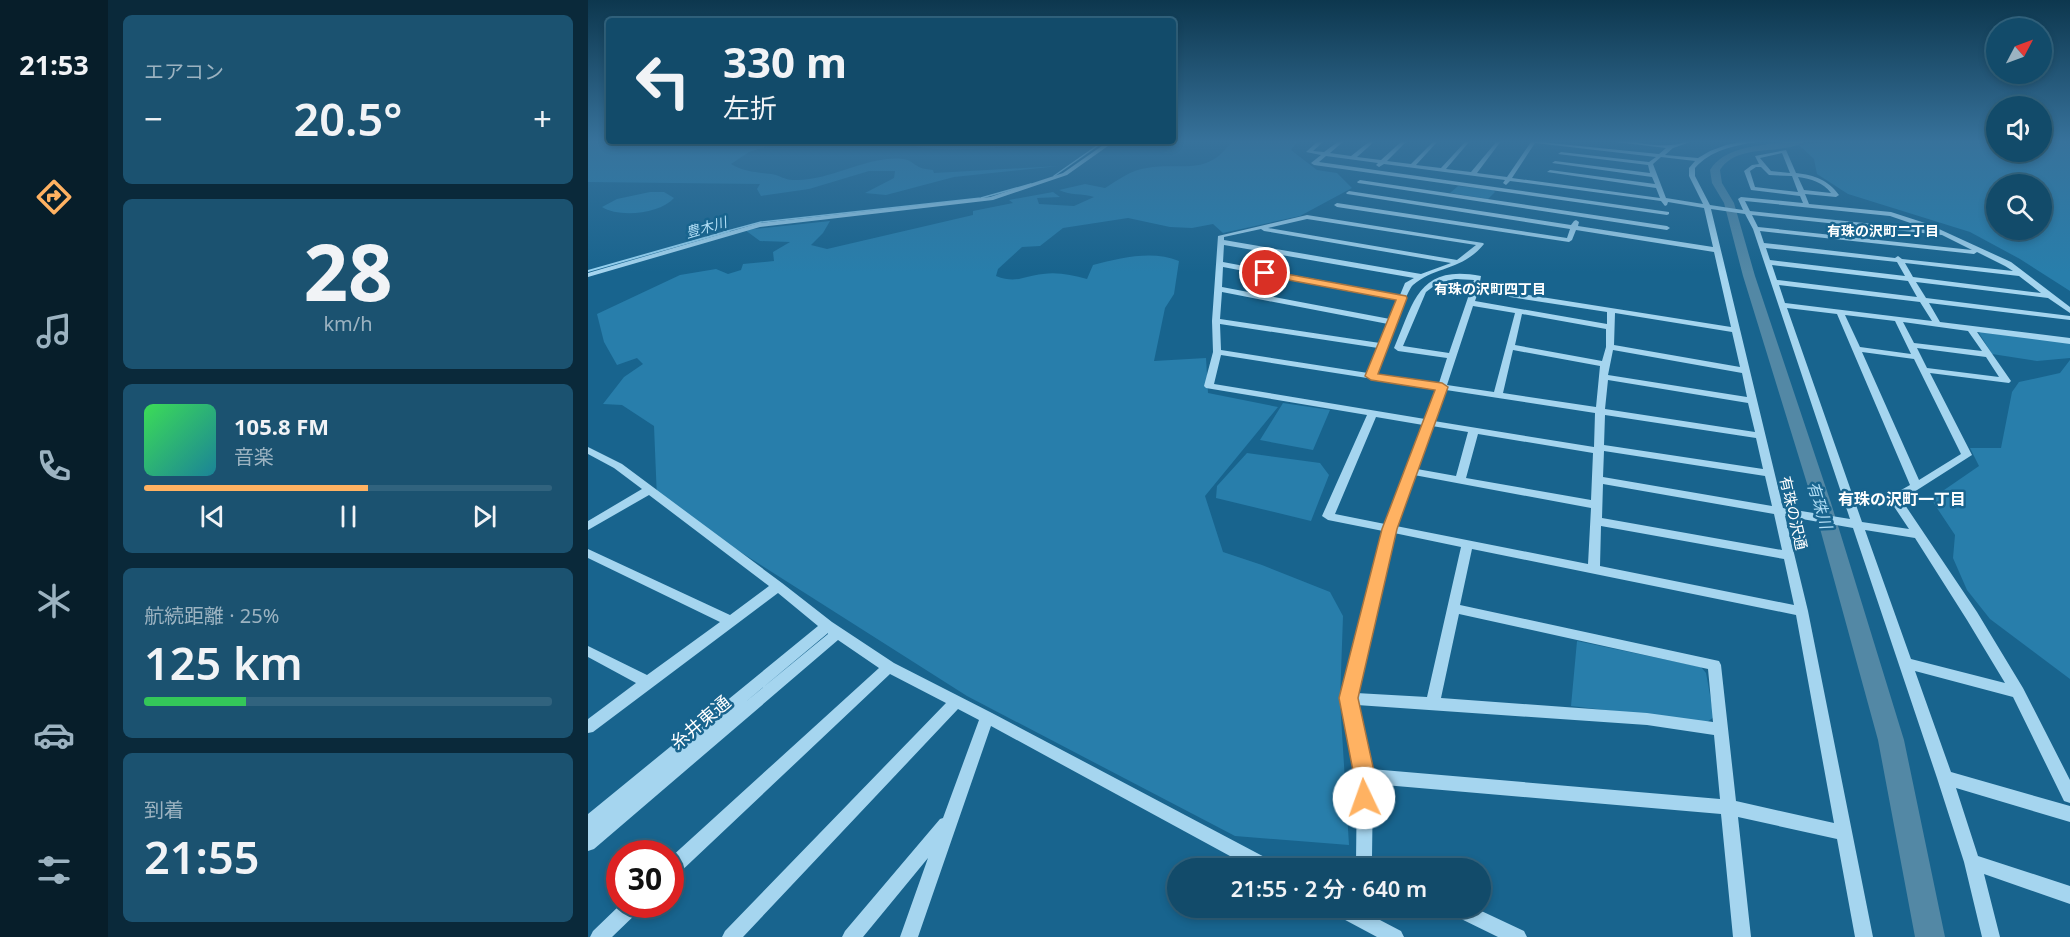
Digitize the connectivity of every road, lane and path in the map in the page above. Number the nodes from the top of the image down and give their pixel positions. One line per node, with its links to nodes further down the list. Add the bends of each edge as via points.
1 (1033, 185): 49 (street, via 991,199 759,225)
2 (1357, 185): 15 (street)
3 (1379, 185): 18 (street)
4 (1463, 185): 13 (street)
5 (1504, 185): 13 (street)
6 (1550, 185): 14 (street)
7 (1647, 185): 12 (street)
8 (1698, 185): 23 (street, 有珠の沢通)
9 (1752, 185): 16 (street, via 1753,189)
10 (1798, 185): 16 (street)
11 (1827, 185): 16 (street, via 1836,195)
12 (1657, 186): 17 (street)
13 (1501, 190): 18 (street); 19 (street)
14 (1590, 190): 17 (street); 19 (street)
15 (1349, 193): 20 (street); 21 (street)
16 (1801, 193): 22 (street)
17 (1664, 200): 23 (street); 25 (street)
18 (1493, 201): 24 (street); 27 (street)
19 (1584, 201): 25 (street); 27 (street)
20 (1337, 205): 28 (street); 29 (street)
21 (1430, 205): 24 (street); 28 (street)
22 (1807, 206): 26 (street, via 1741,199); 37 (street, via 1891,214)
23 (1713, 207): 26 (street); 42 (street, 有珠の沢通)
24 (1485, 213): 30 (street); 31 (street)
25 (1667, 213): 34 (street)
26 (1746, 213): 32 (street); 35 (street)
27 (1580, 214): 31 (street); 34 (street)
28 (1420, 217): 30 (street); 36 (street)
29 (1322, 219): 33 (street, via 1307,217); 36 (street)
30 (1477, 226): 31 (street, via 1569,240)
31 (1574, 227): 40 (street)
32 (1880, 227): 37 (street); 39 (street)
33 (1258, 228): 38 (street, via 1221,236); 45 (street)
34 (1667, 228): 40 (street)
35 (1756, 229): 39 (street); 41 (street)
36 (1407, 232): 45 (street, via 1481,244)
37 (1942, 233): 43 (street)
38 (1221, 242): 47 (street); 50 (street)
39 (1889, 242): 43 (street); 44 (street)
40 (1669, 243): 42 (street)
41 (1761, 245): 44 (street); 46 (street)
42 (1717, 250): 71 (street, 有珠の沢通)
43 (1984, 253): 48 (street)
44 (1900, 260): 48 (street); 51 (street)
45 (1462, 262): 50 (street)
46 (1766, 262): 51 (street); 52 (street)
47 (1220, 264): 53 (street); 56 (street)
48 (2021, 274): 55 (street)
49 (588, 275)
50 (1418, 276): 56 (street, via 1407,285)
51 (1911, 279): 55 (street); 57 (street)
52 (1775, 282): 57 (street); 59 (street)
53 (1218, 289): 66 (street); 67 (street)
54 (1475, 289): 58 (street); 60 (street); 80 (street, via 1478,278 1456,275 1429,285 1398,348)
55 (2050, 296): 62 (street)
56 (1402, 298): 67 (street)
57 (1923, 301): 64 (street); 68 (street)
58 (1470, 303): 61 (street); 80 (street)
59 (1784, 305): 63 (street); 106 (street)
60 (1611, 310): 69 (street); 71 (street)
61 (1519, 311): 69 (street); 76 (street)
62 (2070, 311)
63 (1840, 312): 65 (street); 77 (street)
64 (2070, 318)
65 (1898, 320): 68 (street); 73 (street)
66 (1216, 321): 74 (street); 78 (street)
67 (1391, 322): 74 (street)
68 (1938, 325): 70 (street)
69 (1611, 327): 75 (street)
70 (1971, 329): 72 (street); 79 (street)
71 (1737, 330): 83 (street, 有珠の沢通)
72 (2070, 341)
73 (1911, 345): 79 (street); 81 (street)
74 (1383, 346): 85 (street)
75 (1610, 346): 82 (street); 83 (street)
76 (1509, 347): 82 (street); 88 (street)
77 (1856, 349): 81 (street); 101 (street)
78 (1217, 352): 85 (street); 91 (street, via 1209,386)
79 (1989, 355): 84 (street, via 2006,381)
80 (1453, 356): 87 (street)
81 (1917, 357): 84 (street)
82 (1605, 364): 86 (street)
83 (1747, 370): 89 (street, 有珠の沢通)
84 (1924, 370): 101 (street, via 1967,455)
85 (1371, 376): 87 (street)
86 (1604, 377): 89 (street); 90 (street)
87 (1442, 387): 88 (street); 92 (street)
88 (1498, 395): 90 (street)
89 (1754, 401): 94 (street, 有珠の沢通)
90 (1600, 410): 94 (street); 95 (street)
91 (1371, 414): 92 (street); 108 (street, via 1328,516)
92 (1429, 423): 93 (street); 97 (street)
93 (1474, 430): 95 (street); 100 (street)
94 (1762, 435): 98 (street, 有珠の沢通)
95 (1599, 449): 98 (street); 99 (street)
96 (588, 450): 102 (street)
97 (1410, 471): 100 (street); 108 (street)
98 (1770, 473): 104 (street, 有珠の沢通)
99 (1598, 480): 103 (street); 104 (street)
100 (1460, 481): 103 (street)
101 (1916, 485): 109 (street, via 1898,497 1897,502)
102 (650, 490): 107 (street); 114 (street)
103 (1597, 506): 105 (street)
104 (1779, 512): 106 (street); 112 (street, 有珠の沢通)
105 (1596, 521): 112 (street); 113 (street)
106 (1853, 525): 109 (street); 120 (street)
107 (588, 526)
108 (1389, 529): 110 (street); 124 (street)
109 (1918, 535): 123 (street)
110 (1467, 544): 113 (street); 115 (street)
111 (588, 553): 117 (street)
112 (1789, 556): 116 (street, 有珠の沢通)
113 (1594, 570): 116 (street)
114 (778, 586): 117 (street); 118 (street)
115 (1454, 608): 126 (street); 129 (street, via 1714,664)
116 (1802, 611): 137 (street, 有珠の沢通)
117 (730, 621): 122 (street)
118 (833, 629): 121 (street); 136 (street, 糸井東通); 138 (street, 糸井東通)
119 (588, 651): 122 (street)
120 (1905, 663): 123 (street); 131 (street)
121 (889, 667): 125 (street); 139 (street)
122 (647, 682): 128 (street)
123 (2018, 692): 132 (street)
124 (1348, 698): 126 (street); 130 (street)
125 (956, 702): 127 (street); 148 (street)
126 (1433, 704): 129 (street, via 1647,719)
127 (987, 717): 135 (street); 140 (street)
128 (588, 727)
129 (1720, 729): 133 (street)
130 (1365, 776): 133 (street); 141 (street)
131 (1944, 778): 134 (street); 142 (street)
132 (2070, 796)
133 (1728, 807): 137 (street); 153 (street)
134 (2070, 814)
135 (950, 820): 149 (street); 150 (street)
136 (588, 824)
137 (1844, 832): 154 (street, 有珠の沢通)
138 (588, 843)
139 (684, 857)
140 (1249, 858)
141 (1364, 858)
142 (1972, 862): 143 (street); 155 (street)
143 (2070, 895)
144 (619, 918): 147 (street)
145 (1359, 918): 151 (street)
146 (1478, 918): 152 (street)
147 (599, 937)
148 (731, 937)
149 (851, 937)
150 (909, 937)
151 (1395, 937)
152 (1518, 937)
153 (1742, 937)
154 (1864, 937)
155 (1991, 937)

